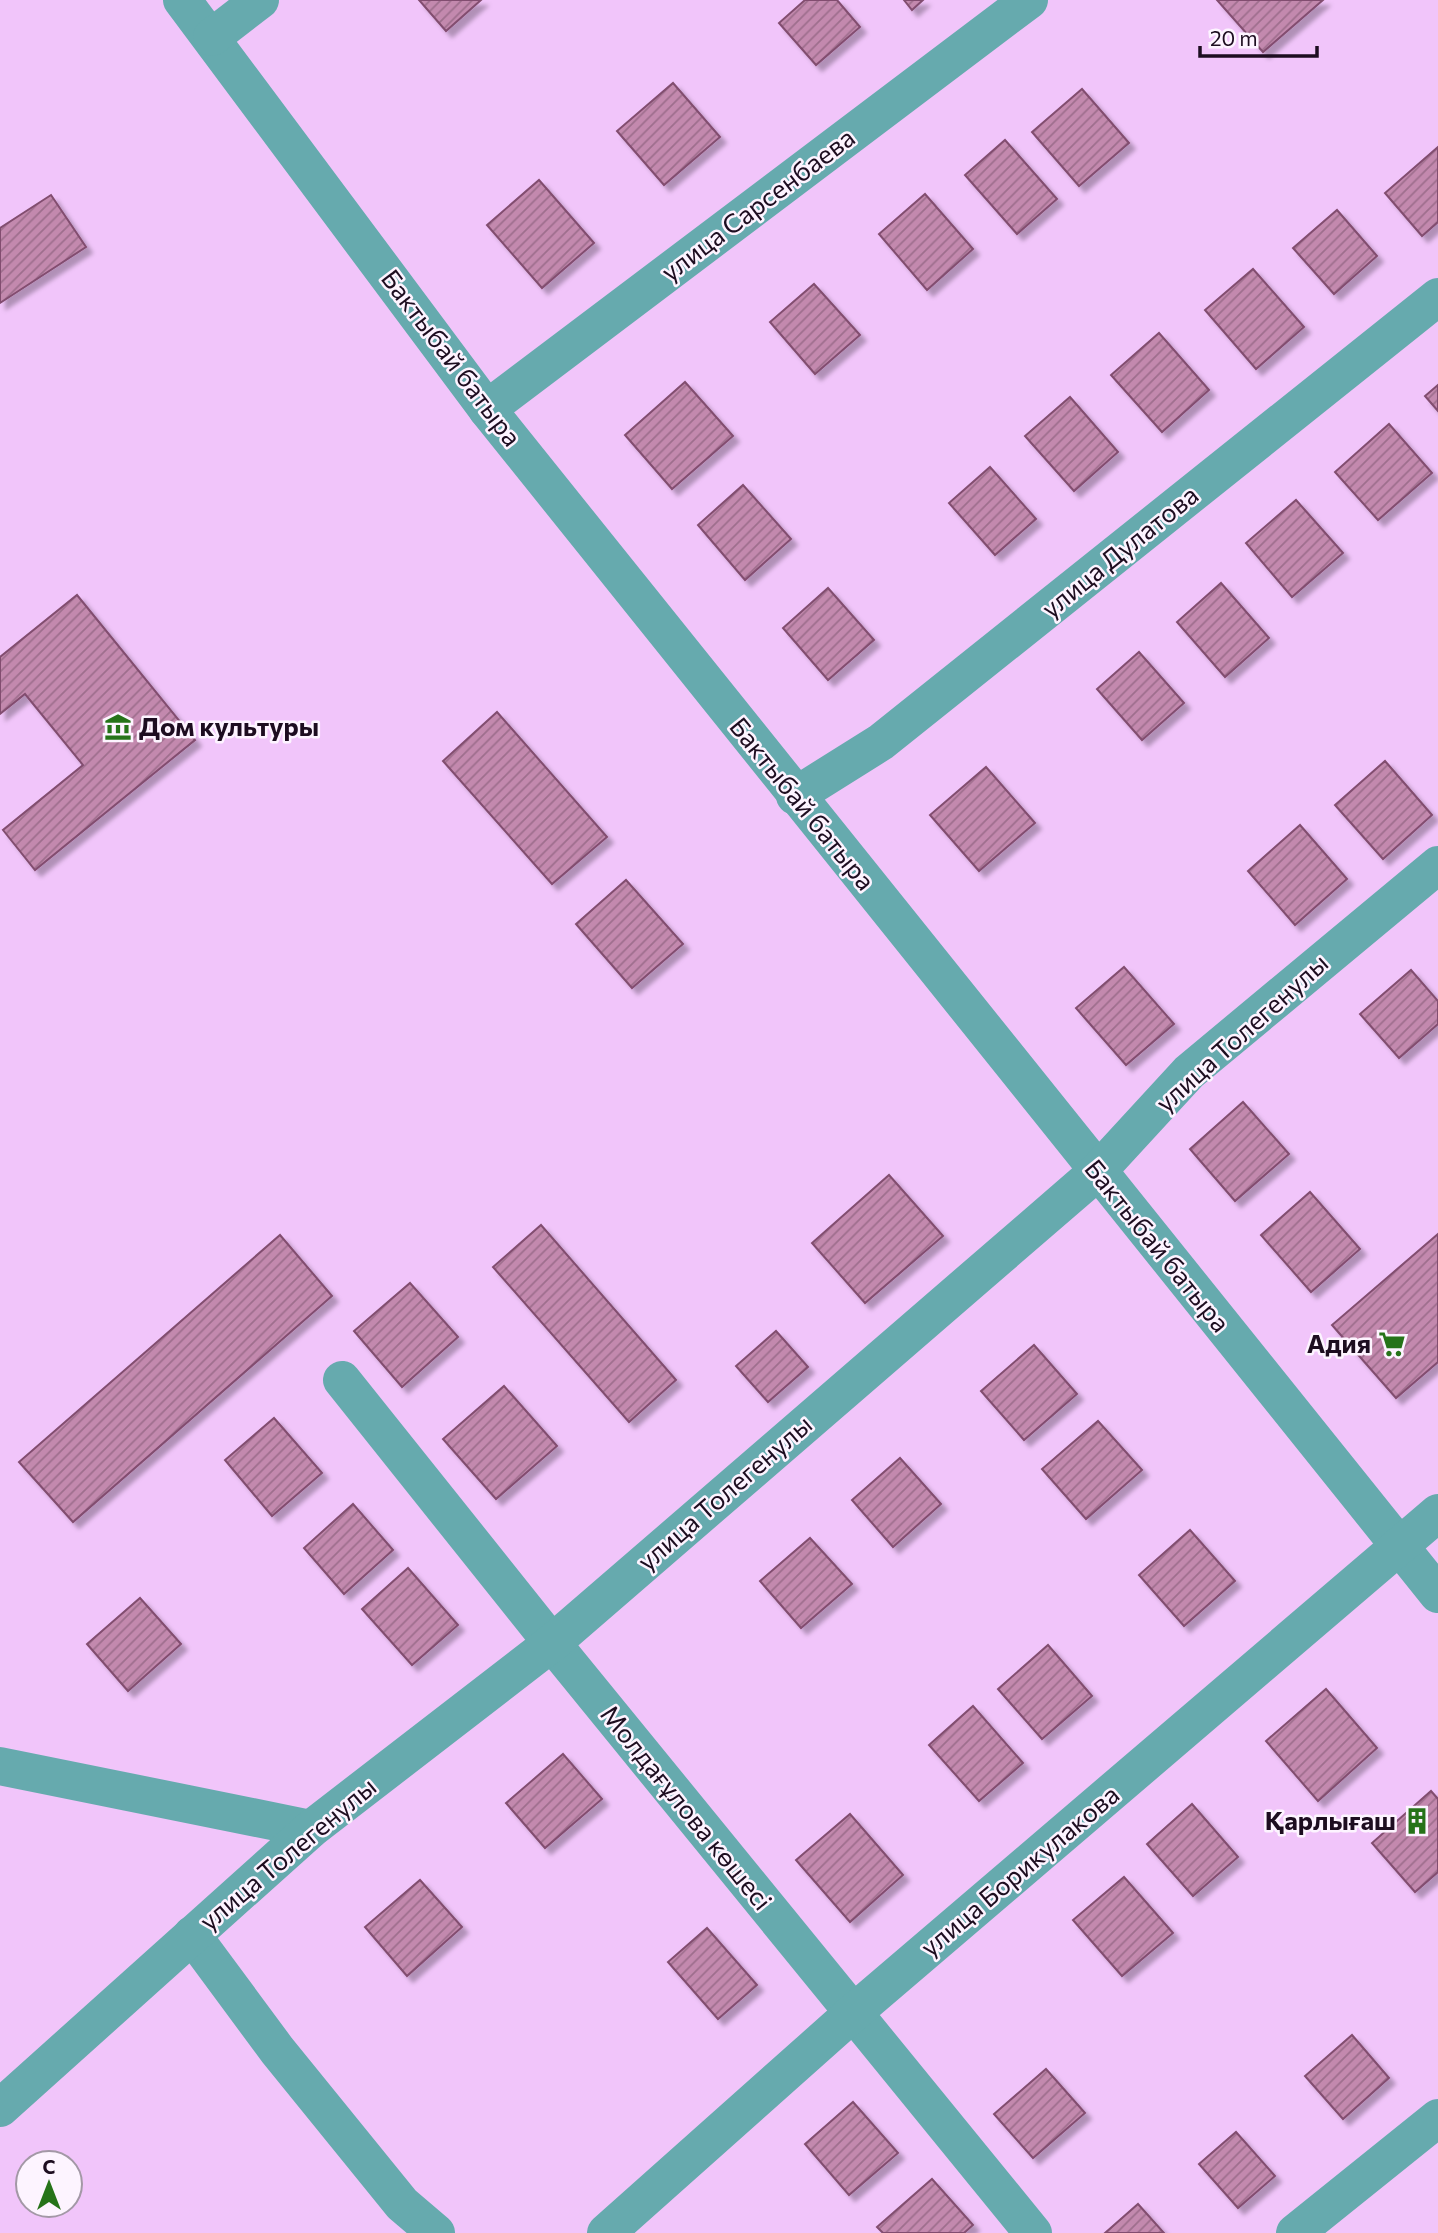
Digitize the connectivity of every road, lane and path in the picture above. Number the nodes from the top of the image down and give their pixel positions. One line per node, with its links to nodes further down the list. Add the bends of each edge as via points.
1 (182, 0): 4 (street, Бактыбай батыра)
2 (260, 0): 4 (street)
3 (1029, 0): 6 (street, улица Сарсенбаева)
4 (212, 37): 6 (street, Бактыбай батыра)
5 (1438, 297): 7 (street, улица Дулатова, via 881,742)
6 (487, 409): 7 (street, Бактыбай батыра)
7 (795, 796): 9 (street, Бактыбай батыра)
8 (1438, 865): 9 (street, улица Толегенулы, via 1189,1072)
9 (1097, 1172): 12 (street, Бактыбай батыра); 14 (street, улица Толегенулы)
10 (342, 1380): 14 (street, Молдағұлова көшесі)
11 (1438, 1513): 12 (street, улица Борикулакова)
12 (1400, 1547): 13 (street, Бактыбай батыра); 18 (street, улица Борикулакова)
13 (1438, 1594)
14 (552, 1643): 16 (street, улица Толегенулы); 18 (street, Молдағұлова көшесі)
15 (0, 1766): 16 (street)
16 (311, 1829): 17 (street, улица Толегенулы)
17 (192, 1935): 19 (street, улица Толегенулы); 21 (street, via 277,2050 402,2204)
18 (853, 2013): 22 (street, улица Борикулакова); 23 (street, Молдағұлова көшесі)
19 (0, 2108)
20 (1438, 2118): 24 (street)
21 (436, 2233)
22 (606, 2233)
23 (1033, 2233)
24 (1295, 2233)

